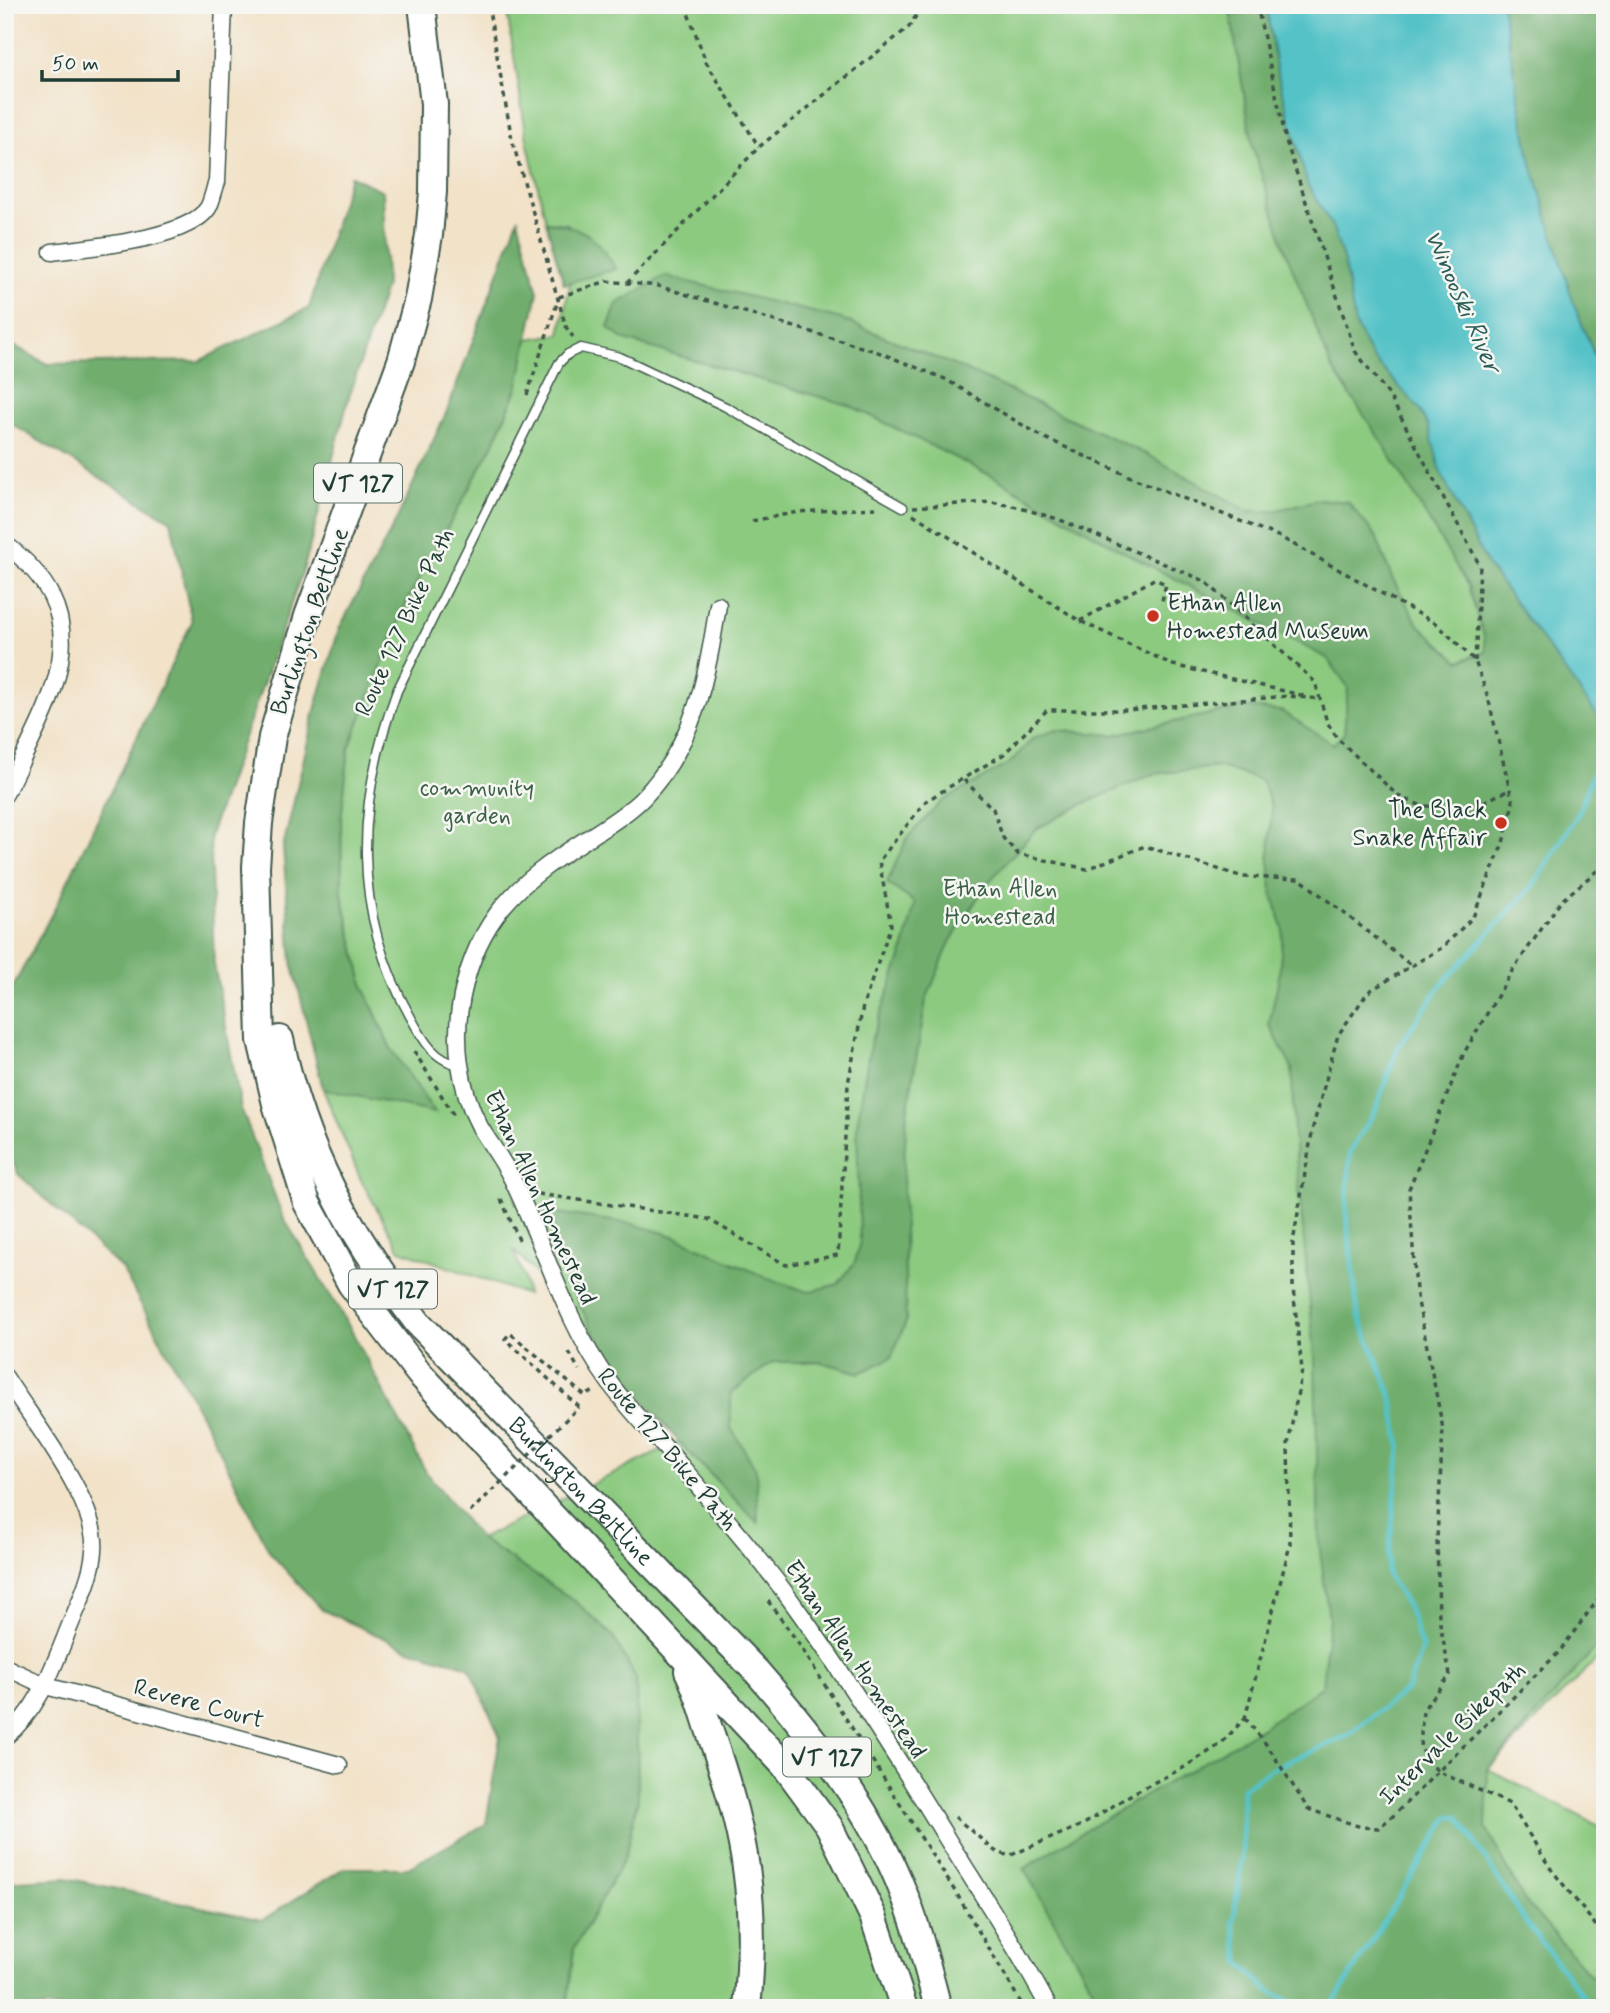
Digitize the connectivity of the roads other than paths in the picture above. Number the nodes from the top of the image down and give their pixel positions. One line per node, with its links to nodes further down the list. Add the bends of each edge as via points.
1 (224, 5): 3 (street, via 217,182 208,208 185,226)
2 (422, 5): 8 (main road, Burlington Beltline / VT 127, via 434,104 429,235 418,299 396,378 308,616 274,726 258,823)
3 (52, 252)
4 (903, 507): 9 (lane, via 702,396 620,357 581,348 559,363 397,691 367,802 366,880 390,976 426,1045 449,1064)
5 (5, 544): 7 (street, via 49,586 61,621 63,651 47,706)
6 (718, 605): 9 (street, Ethan Allen Homestead, via 707,678 690,728 670,765 642,800 534,873 489,921 472,956 463,990 458,1030)
7 (5, 794)
8 (259, 956): 11 (main road, Burlington Beltline / VT 127, via 261,1040 276,1104 307,1203 351,1284 419,1373); 18 (main road, Burlington Beltline / VT 127, via 304,1129 350,1226 383,1277 443,1352 757,1672 817,1743 889,1858 918,1932)
9 (461, 1065): 19 (street, Ethan Allen Homestead, via 472,1108 517,1191 571,1318 609,1382 764,1563 931,1812)
10 (5, 1377): 13 (street, via 83,1498 94,1529 90,1566)
11 (680, 1654): 16 (main road, via 701,1698 743,1838 752,1922); 17 (main road, Burlington Beltline / VT 127, via 785,1766 828,1826 873,1916)
12 (5, 1667): 13 (street, Revere Court)
13 (46, 1686): 14 (street, via 21,1724); 15 (street, Revere Court)
14 (5, 1737)
15 (339, 1765)
16 (747, 2008)
17 (904, 2008)
18 (937, 2008)
19 (1049, 2008)

